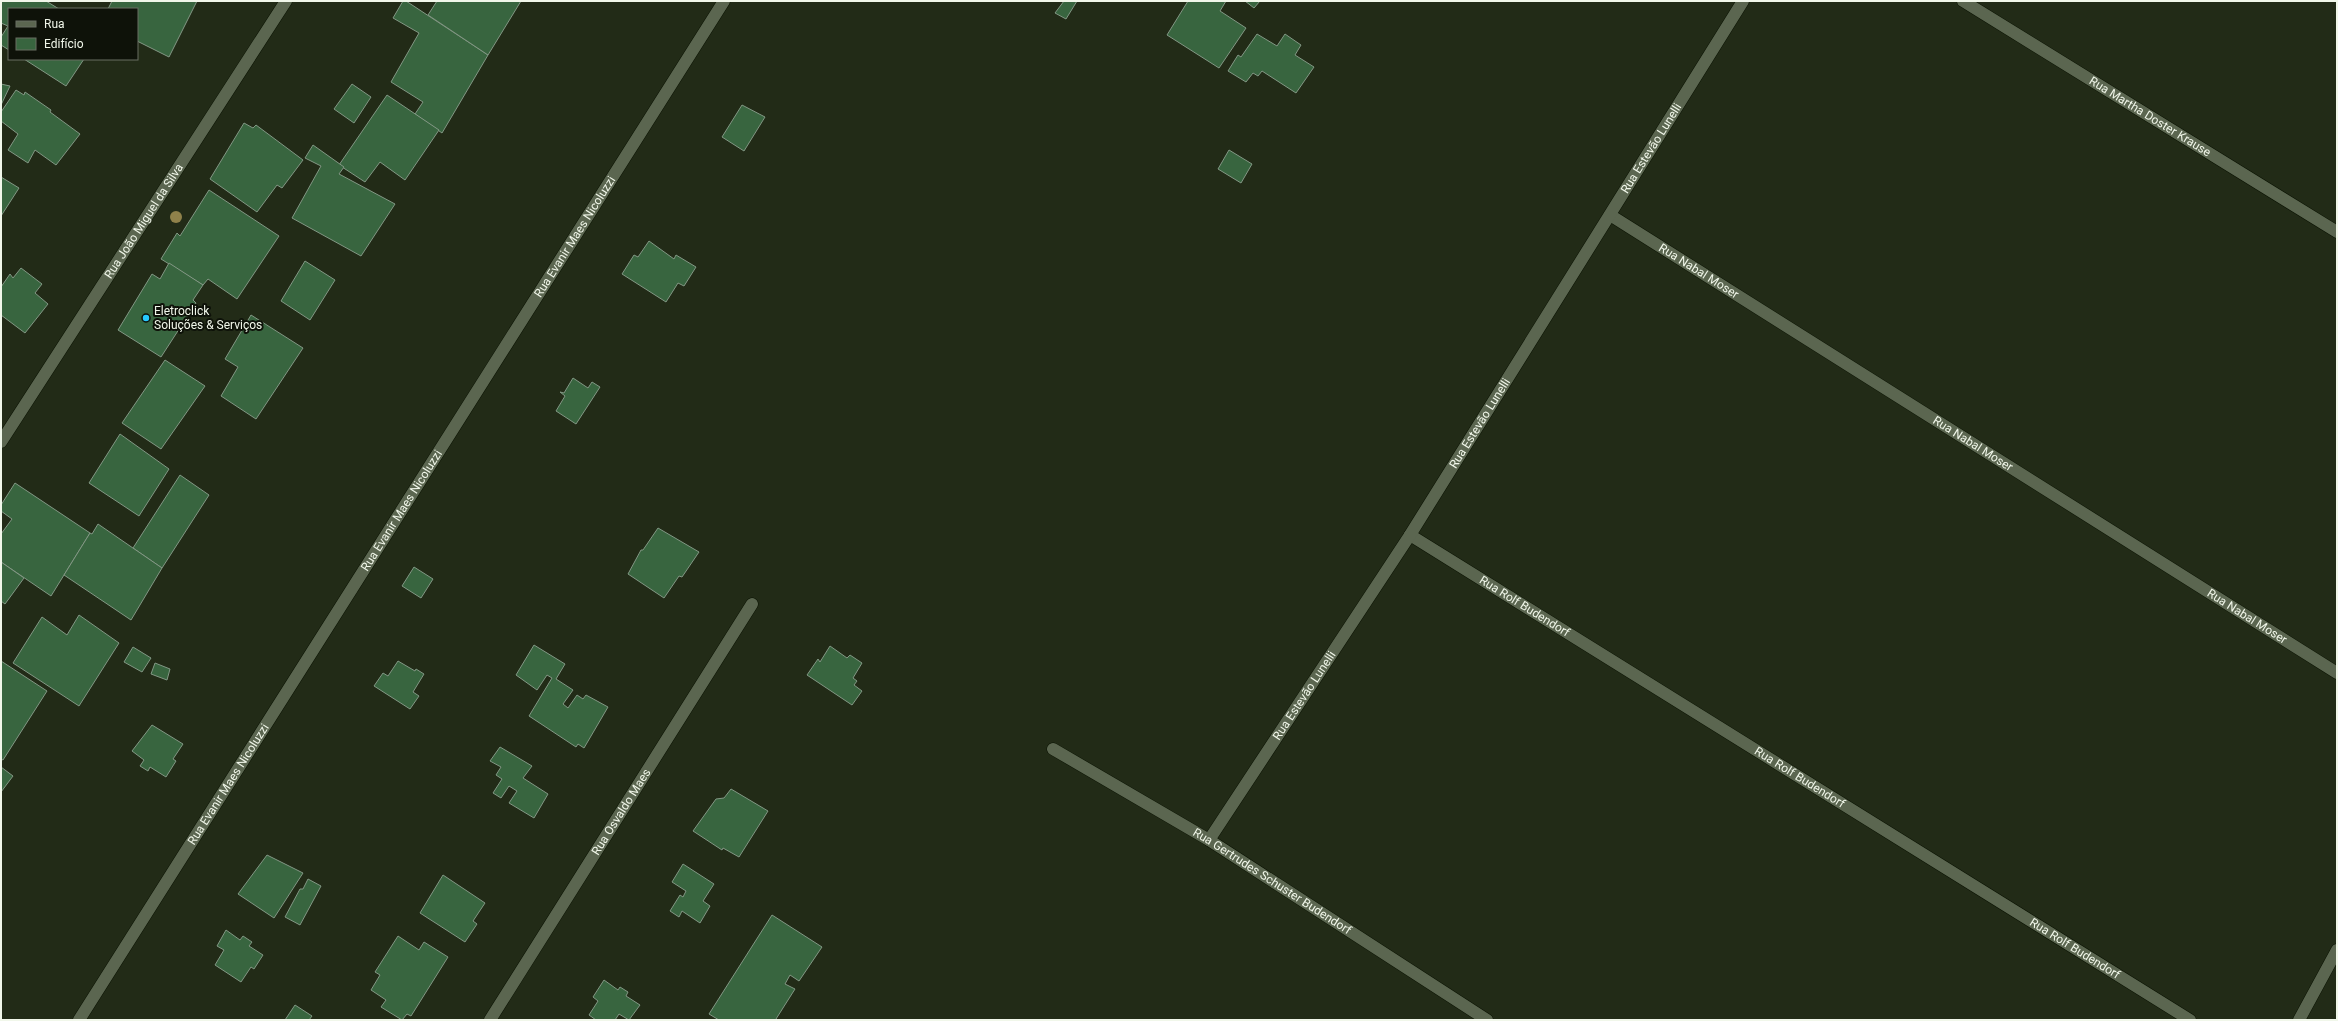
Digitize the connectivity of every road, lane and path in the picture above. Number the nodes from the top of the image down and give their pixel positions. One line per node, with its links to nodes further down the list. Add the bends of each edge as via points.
1 (286, 1): 7 (street, Rua João Miguel da Silva)
2 (724, 1): 14 (street, Rua Evanir Maes Nicoluzzi)
3 (1743, 1): 5 (street, Rua Estevão Lunelli)
4 (1963, 1): 6 (street, Rua Martha Doster Krause)
5 (1610, 215): 8 (street, Rua Estevão Lunelli); 10 (street, Rua Nabal Moser)
6 (2337, 232)
7 (1, 442)
8 (1410, 535): 12 (street, Rua Estevão Lunelli); 17 (street, Rua Rolf Budendorf)
9 (752, 604): 15 (street, Rua Osvaldo Maes)
10 (2337, 673)
11 (1053, 750): 12 (street, Rua Gertrudes Schuster Budendorf)
12 (1208, 840): 16 (street, Rua Gertrudes Schuster Budendorf)
13 (2337, 950): 18 (street)
14 (79, 1020)
15 (490, 1020)
16 (1487, 1020)
17 (2190, 1020)
18 (2299, 1020)

